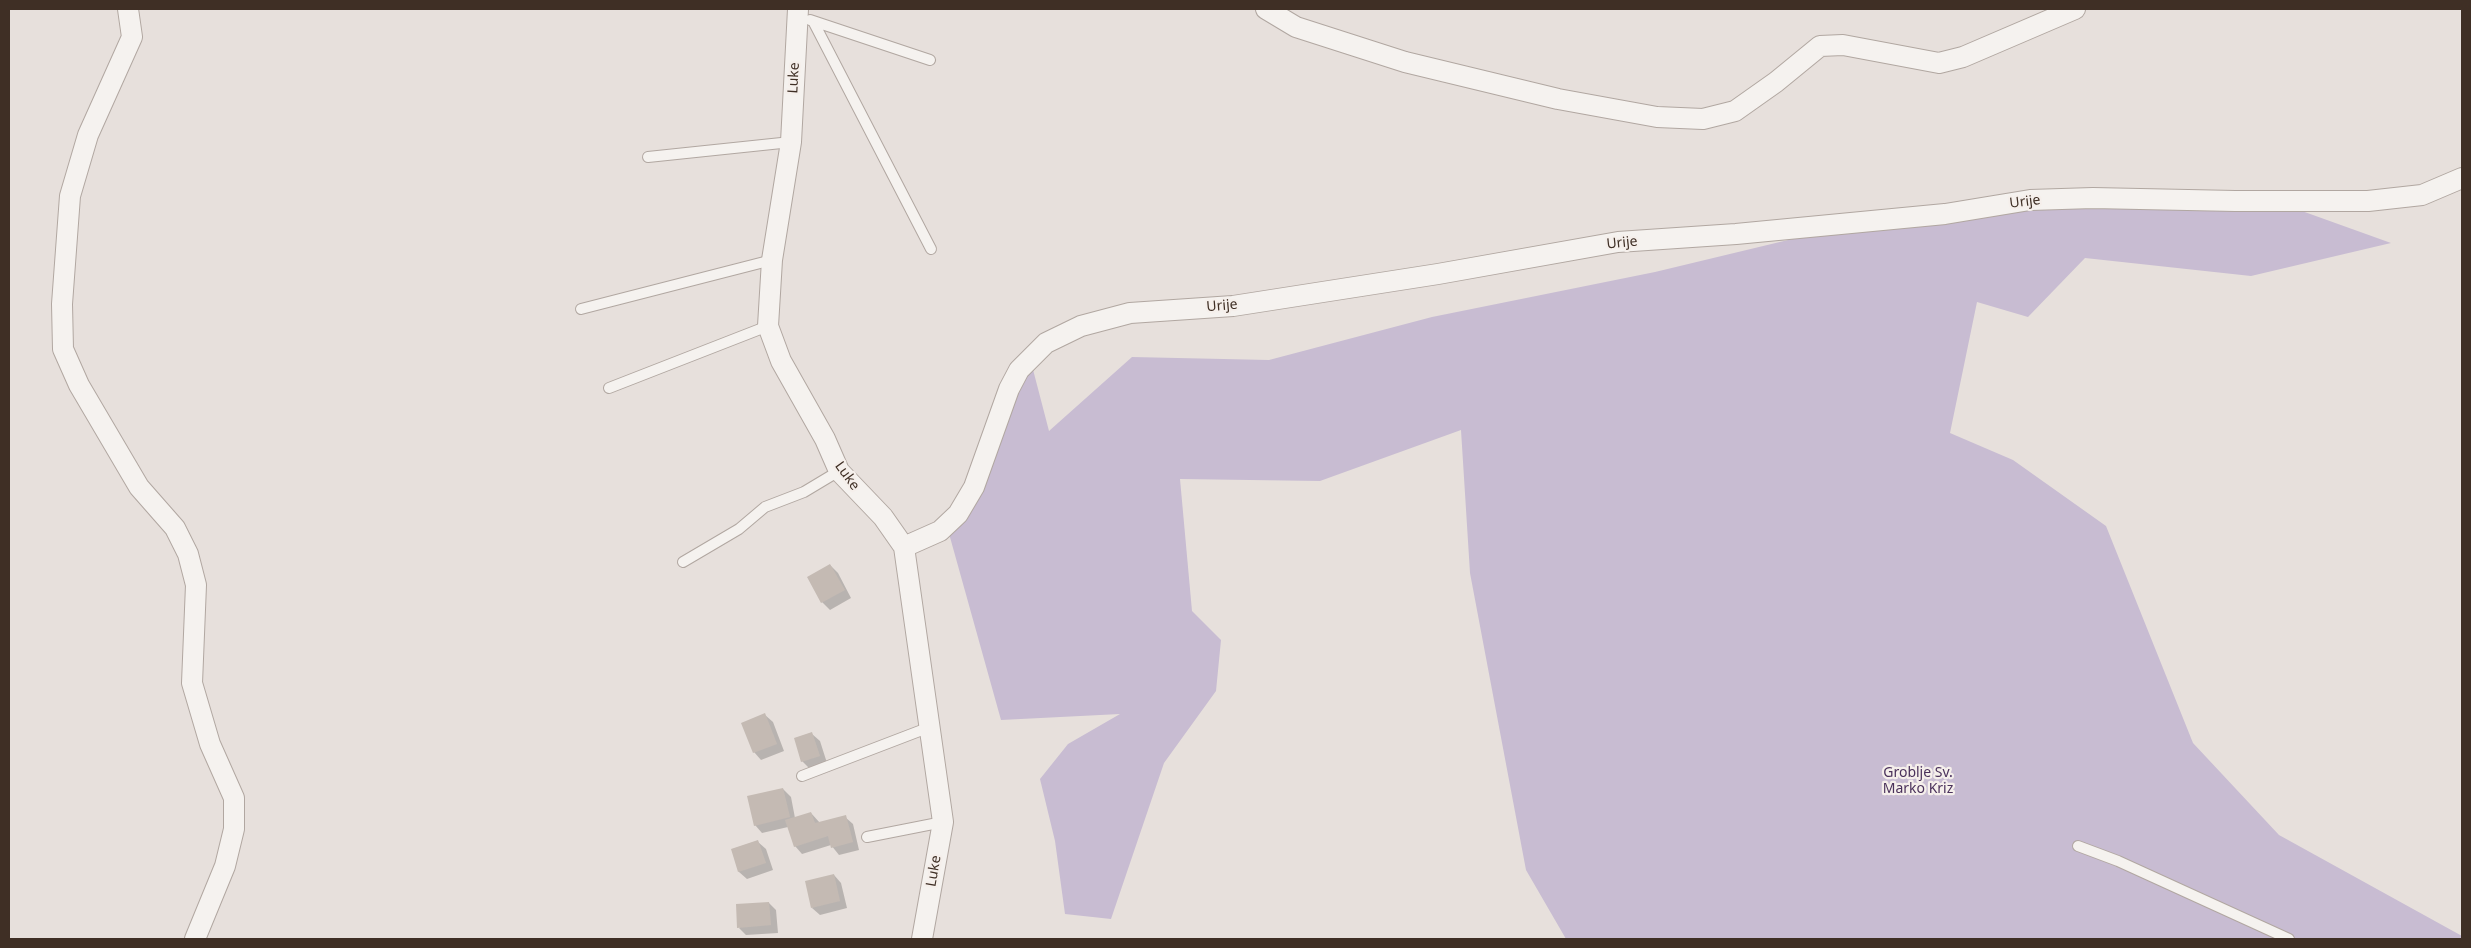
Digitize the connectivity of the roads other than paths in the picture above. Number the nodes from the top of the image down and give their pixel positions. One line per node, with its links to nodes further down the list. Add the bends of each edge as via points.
1 (128, 9): 22 (street, via 132,37 88,135 70,196 62,304 63,349 79,385 139,487 175,528 188,554 196,585 192,683 210,744 234,798 234,829 225,866)
2 (1266, 9): 3 (street, via 1296,27 1404,62 1567,100 1657,117 1703,119 1735,111 1820,46 1843,45 1939,63 1964,57)
3 (2075, 9)
4 (802, 16): 5 (lane); 6 (street, Luke); 9 (lane)
5 (930, 60)
6 (790, 142): 7 (lane); 10 (street, Luke)
7 (648, 157)
8 (2462, 178): 15 (street, Urije, via 2422,195 2368,200 2030,200 1945,214 1618,242 1233,306 1130,313 1081,326 1046,343 1009,389 974,487 958,514 940,530)
9 (931, 249)
10 (772, 260): 11 (lane); 12 (street, Luke)
11 (581, 309)
12 (768, 326): 13 (lane); 14 (street, Luke, via 781,361)
13 (609, 388)
14 (840, 471): 15 (street, Luke); 16 (lane, via 804,492 765,508 738,529)
15 (904, 547): 17 (street, Luke)
16 (683, 562)
17 (930, 727): 18 (lane); 19 (street, Luke)
18 (802, 776)
19 (942, 822): 20 (lane); 23 (street, Luke)
20 (867, 837)
21 (2078, 846): 24 (lane)
22 (195, 939)
23 (922, 939)
24 (2289, 939)

